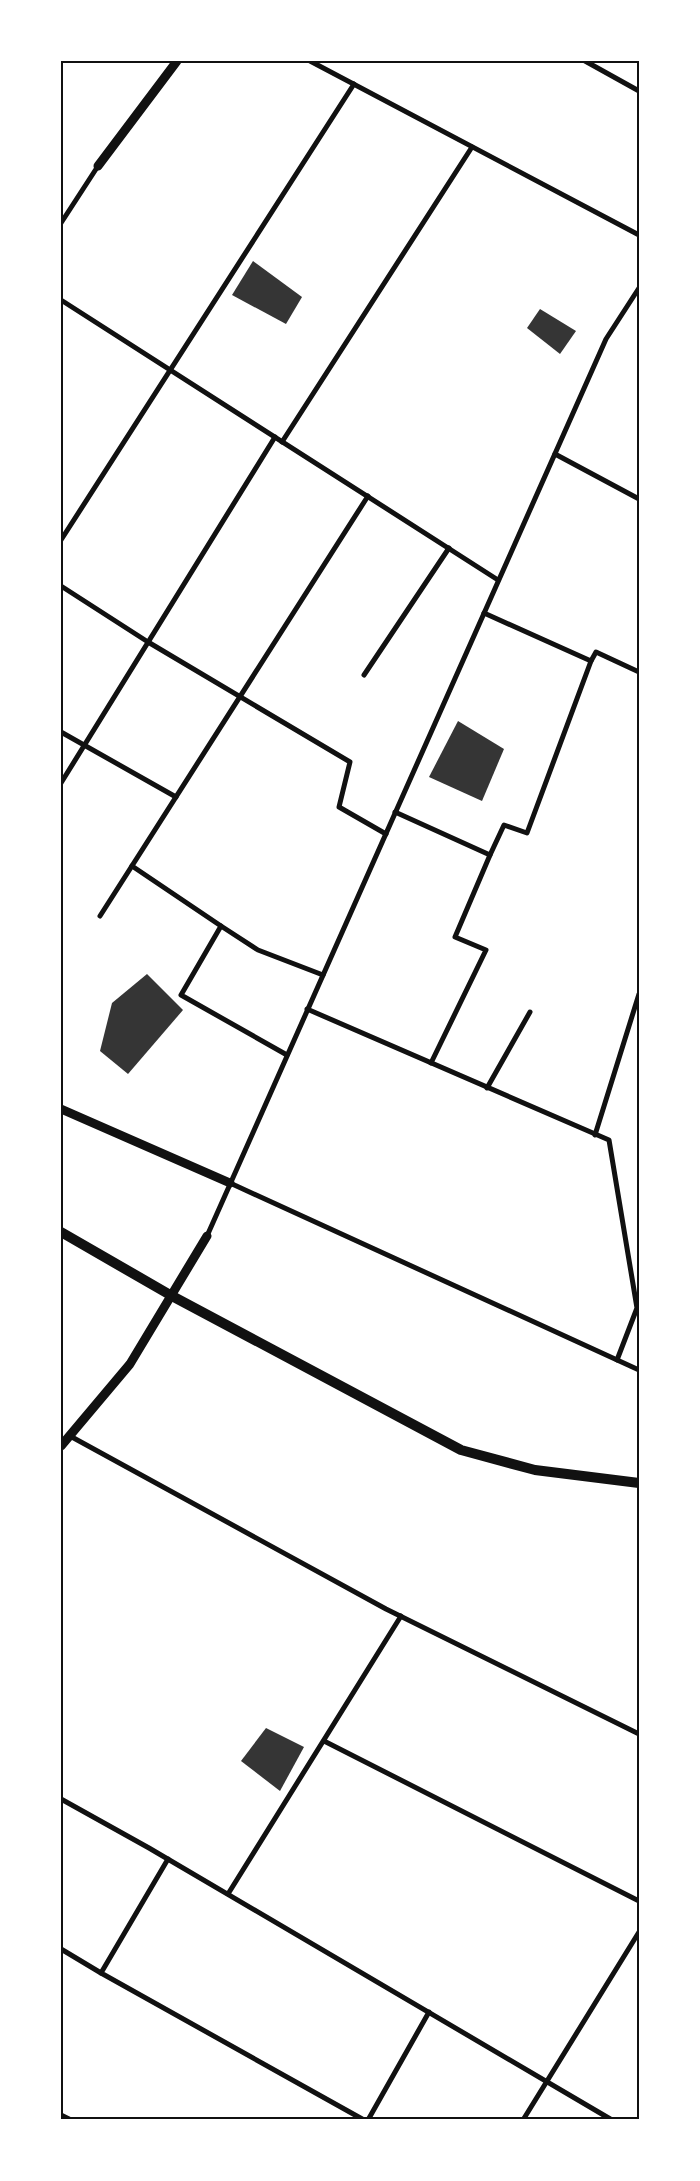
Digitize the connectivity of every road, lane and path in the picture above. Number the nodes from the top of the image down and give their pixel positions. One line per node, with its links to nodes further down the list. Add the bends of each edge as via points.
1 (177, 61): 7 (street)
2 (310, 61): 4 (street)
3 (586, 61): 5 (street)
4 (354, 84): 6 (street); 12 (street)
5 (639, 91)
6 (472, 147): 9 (street); 14 (street)
7 (98, 166): 8 (street)
8 (61, 222)
9 (639, 235)
10 (639, 288): 15 (street, via 606,339)
11 (61, 300): 12 (street)
12 (171, 370): 13 (street); 18 (street)
13 (275, 437): 14 (street); 23 (street)
14 (282, 442): 16 (street)
15 (554, 454): 17 (street); 20 (street)
16 (368, 496): 19 (street); 27 (street)
17 (639, 499)
18 (61, 540)
19 (449, 548): 20 (street); 26 (street)
20 (498, 580): 22 (street)
21 (61, 586): 23 (street)
22 (484, 613): 24 (street); 32 (street)
23 (148, 642): 27 (street); 29 (street)
24 (591, 661): 25 (street, via 596,652); 34 (street, via 527,833 504,824)
25 (639, 672)
26 (364, 675)
27 (240, 696): 31 (street); 33 (street, via 350,762 338,807)
28 (61, 732): 29 (street)
29 (85, 745): 30 (street); 31 (street)
30 (61, 784)
31 (176, 797): 35 (street)
32 (395, 812): 33 (street); 34 (street)
33 (386, 834): 38 (street)
34 (490, 855): 43 (street, via 455,937 486,950)
35 (132, 866): 36 (street); 37 (street)
36 (100, 916)
37 (221, 926): 38 (street, via 258,950); 42 (street, via 181,996)
38 (322, 976): 40 (street)
39 (639, 994): 46 (street)
40 (308, 1009): 42 (street); 43 (street)
41 (530, 1012): 44 (street)
42 (287, 1054): 47 (street)
43 (431, 1063): 44 (street)
44 (488, 1088): 46 (street)
45 (61, 1109): 47 (street)
46 (596, 1134): 51 (street, via 609,1140 637,1308)
47 (230, 1183): 49 (street); 51 (street)
48 (61, 1232): 50 (main road)
49 (206, 1236): 50 (street)
50 (172, 1296): 53 (street, via 130,1364); 55 (main road, via 461,1450 535,1470)
51 (617, 1360): 52 (street)
52 (639, 1370)
53 (70, 1436): 54 (street); 56 (street)
54 (61, 1446)
55 (639, 1483)
56 (401, 1616): 57 (street); 58 (street)
57 (639, 1734)
58 (324, 1741): 61 (street); 62 (street)
59 (61, 1799): 60 (street)
60 (168, 1859): 61 (street); 65 (street)
61 (228, 1894): 66 (street)
62 (639, 1901)
63 (639, 1932): 67 (street)
64 (61, 1949): 65 (street)
65 (101, 1973): 70 (street)
66 (429, 2012): 67 (street); 71 (street)
67 (548, 2082): 72 (street); 73 (street)
68 (61, 2115): 69 (street)
69 (71, 2120)
70 (364, 2120)
71 (368, 2120)
72 (523, 2120)
73 (612, 2120)

